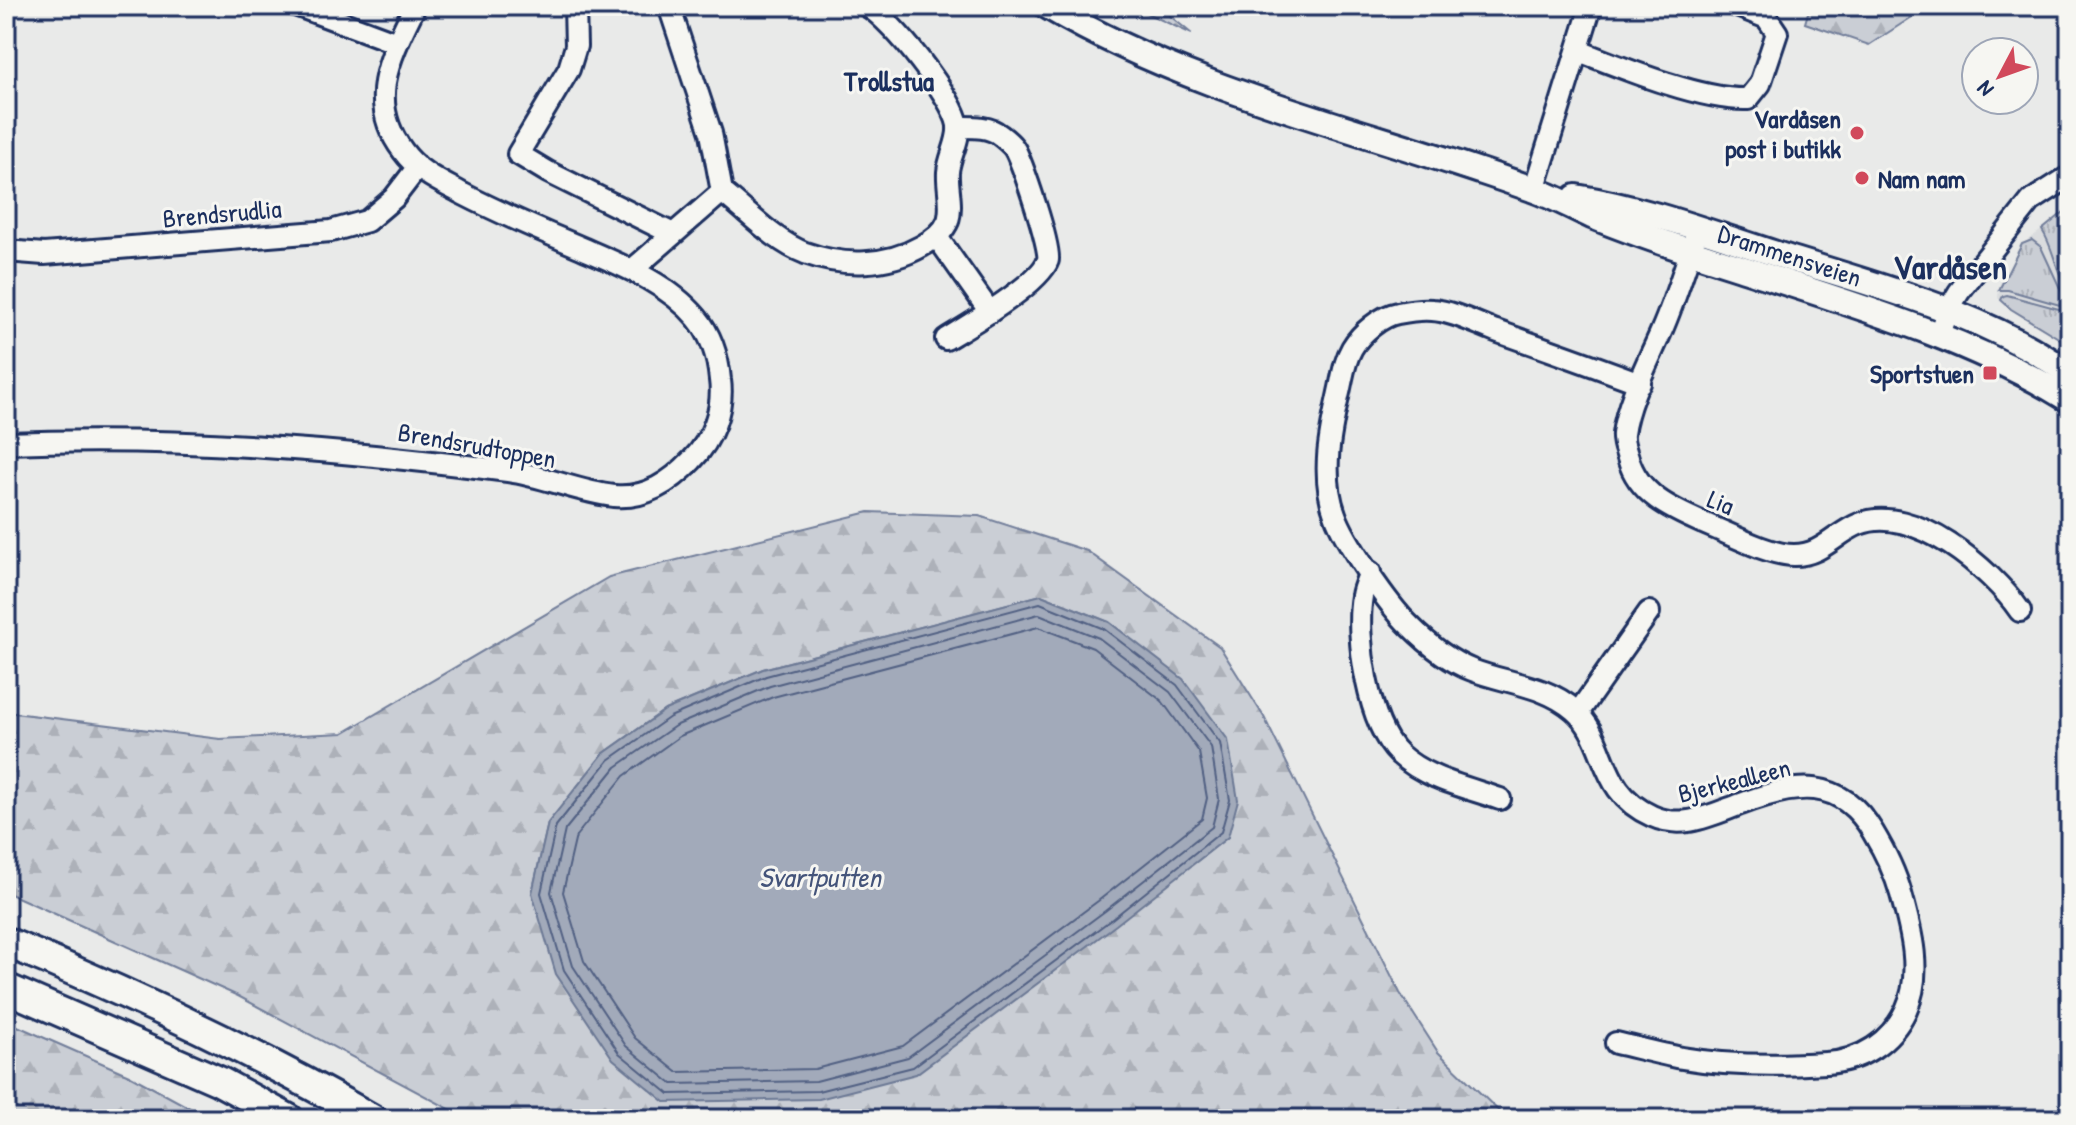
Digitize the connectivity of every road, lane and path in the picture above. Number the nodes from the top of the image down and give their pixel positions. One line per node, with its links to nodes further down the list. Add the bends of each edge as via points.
1 (298, 6): 9 (street)
2 (415, 6): 9 (street, Brendsrudtoppen)
3 (575, 6): 16 (street, via 576,46 569,69 518,154)
4 (669, 6): 15 (street, via 711,133)
5 (867, 6): 11 (street, via 904,40 950,105)
6 (1047, 6): 14 (main road, Drammensveien, via 1114,42 1223,87)
7 (1591, 6): 10 (street)
8 (1737, 6): 10 (street, via 1767,18 1777,33 1760,84 1748,99 1727,100)
9 (397, 43): 12 (street, Brendsrudtoppen, via 383,81 383,106 401,150)
10 (1579, 51): 14 (street)
11 (958, 127): 17 (street, via 948,171 948,221); 22 (street, via 998,133 1014,148 1048,241 1049,258 1038,276)
12 (417, 168): 19 (street, Brendsrudlia, via 367,221 331,231 44,254); 20 (street, Brendsrudtoppen, via 501,213)
13 (2070, 176): 21 (street, via 2031,201)
14 (1534, 190): 18 (main road, Drammensveien, via 1593,216)
15 (722, 192): 16 (street); 17 (street, via 782,241 837,261 885,262)
16 (673, 234): 20 (street)
17 (937, 237): 22 (street)
18 (1694, 240): 21 (main road, Drammensveien); 23 (main road, Drammensveien); 26 (street, Lia)
19 (6, 251)
20 (632, 270): 28 (street, Brendsrudtoppen, via 697,318 717,352 721,386 705,447 656,490 621,496 591,493 515,472 370,454 113,440)
21 (1948, 310): 23 (street); 25 (main road, Drammensveien, via 2031,349)
22 (990, 312): 24 (street)
23 (1938, 336): 27 (main road, Drammensveien)
24 (946, 339)
25 (2070, 374)
26 (1640, 383): 29 (street, via 1434,309 1394,313 1368,329 1346,359 1327,460 1335,514); 30 (street, Lia, via 1623,437 1625,448 1643,487 1674,511 1795,555 1822,549 1857,524 1878,519 1903,523 1963,552 2006,590)
27 (2070, 400)
28 (6, 443)
29 (1370, 572): 32 (street, via 1407,624 1442,654 1552,697); 33 (street, via 1362,595 1361,625 1365,672 1379,726 1398,753 1426,773)
30 (2020, 611)
31 (1649, 612): 32 (street)
32 (1578, 713): 36 (street, Bjerkealleen, via 1618,789 1632,806 1667,822 1690,822 1785,789 1829,791 1849,802 1867,821 1896,876 1914,955 1915,980 1900,1023 1870,1050 1843,1062 1749,1064)
33 (1500, 799)
34 (6, 942): 38 (highway, via 239,1046)
35 (6, 988): 37 (highway, via 219,1081)
36 (1616, 1043)
37 (289, 1119)
38 (372, 1119)

